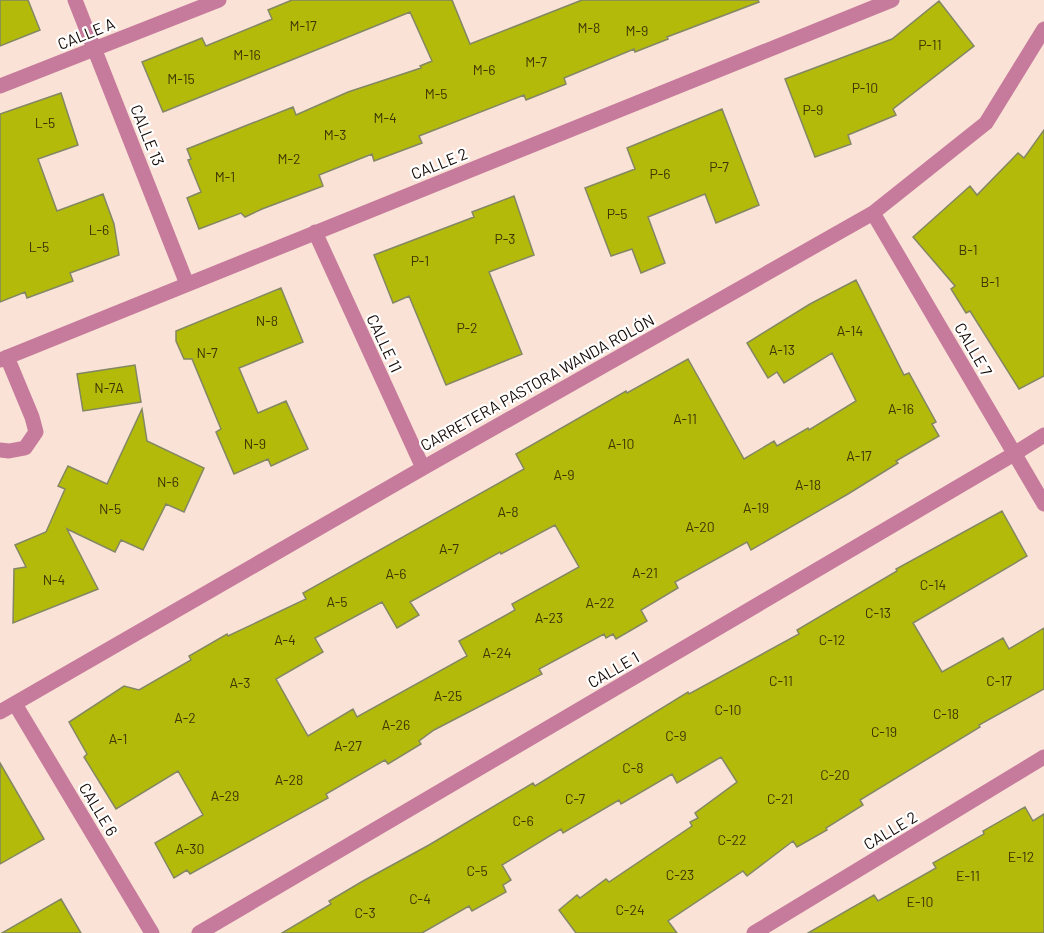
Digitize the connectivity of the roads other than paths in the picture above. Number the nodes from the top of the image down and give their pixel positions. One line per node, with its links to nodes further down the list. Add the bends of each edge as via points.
1 (75, 0): 5 (street, CALLE 13)
2 (219, 0): 5 (street, CALLE A)
3 (892, 0): 8 (street, CALLE 2)
4 (1044, 29): 7 (street, CARRETERA PASTORA WANDA ROLÓN, via 986,123)
5 (94, 49): 6 (street, CALLE A); 9 (street, CALLE 13)
6 (0, 87)
7 (873, 213): 13 (street, CALLE 7); 14 (street, CARRETERA PASTORA WANDA ROLÓN)
8 (315, 232): 9 (street, CALLE 2); 14 (street, CALLE 11)
9 (187, 284): 10 (street, CALLE 2)
10 (4, 359): 12 (street, via 36,432 25,447)
11 (1044, 435): 13 (street, CALLE 1)
12 (0, 450)
13 (1014, 454): 15 (street, CALLE 7); 20 (street, CALLE 1)
14 (423, 468): 16 (street, CARRETERA PASTORA WANDA ROLÓN)
15 (1044, 504)
16 (15, 704): 17 (street, CARRETERA PASTORA WANDA ROLÓN); 19 (street, CALLE 6)
17 (0, 712)
18 (1044, 757): 21 (street, CALLE 2)
19 (152, 933)
20 (199, 933)
21 (754, 933)

